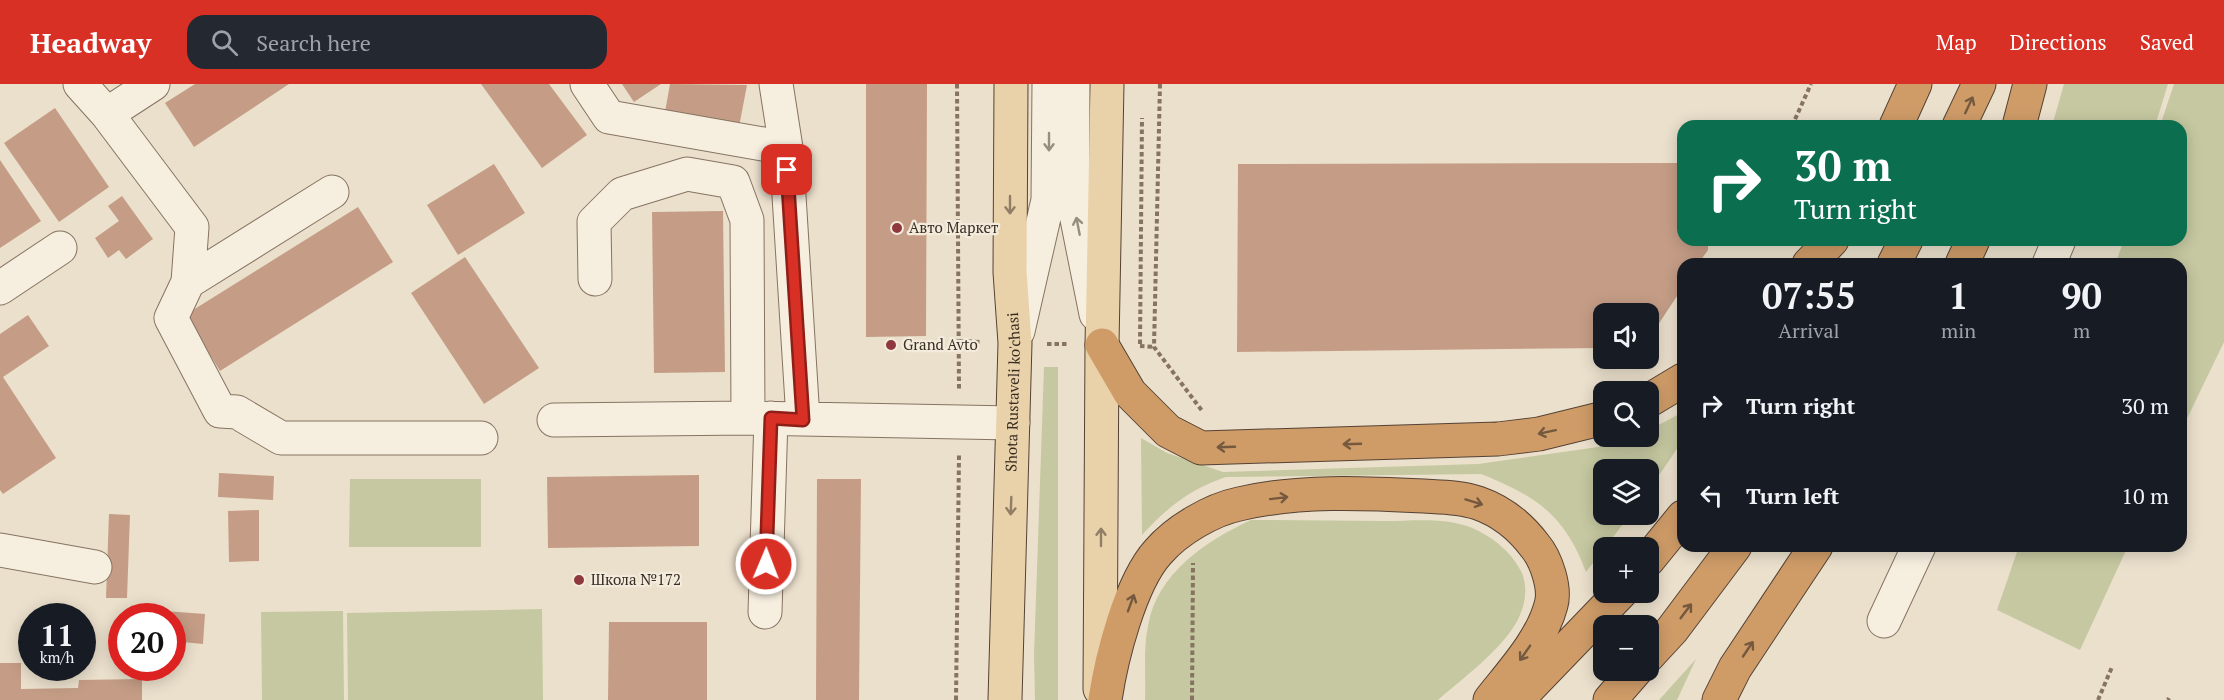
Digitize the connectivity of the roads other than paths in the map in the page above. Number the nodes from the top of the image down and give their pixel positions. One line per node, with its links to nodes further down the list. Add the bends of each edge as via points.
1 (80, 84): 12 (street)
2 (153, 84): 12 (street)
3 (587, 84): 16 (street, via 609,117)
4 (776, 84): 16 (street)
5 (1011, 84): 24 (main road, Shota Rustaveli ko'chasi, one-way to 24, via 1010,272)
6 (1049, 84): 24 (street, one-way to 24, via 1048,200)
7 (1073, 84): 25 (street, one-way to 7, via 1073,199)
8 (1107, 84): 25 (main road)
9 (1915, 84): 13 (highway)
10 (1979, 84): 14 (highway, one-way to 10)
11 (2030, 84): 15 (highway)
12 (107, 114): 22 (street, via 192,227)
13 (1899, 120)
14 (1962, 120)
15 (2021, 120)
16 (786, 148): 28 (street)
17 (332, 192): 22 (street)
18 (1826, 246): 20 (highway)
19 (60, 248): 23 (street)
20 (1815, 258)
21 (595, 279): 28 (street, via 594,222 622,194 687,174 733,182 747,220)
22 (188, 282): 32 (street, via 171,318 220,411 237,412 280,438)
23 (0, 288)
24 (1015, 343): 31 (main road, Shota Rustaveli ko'chasi)
25 (1102, 345): 30 (highway, one-way to 25, via 1498,439 1201,448 1168,431 1130,393); 46 (main road, one-way to 25)
26 (1677, 384): 27 (highway)
27 (1659, 394)
28 (774, 419): 29 (street); 31 (street); 41 (street)
29 (554, 420)
30 (1593, 421)
31 (1013, 423): 45 (main road, Shota Rustaveli ko'chasi, one-way to 45)
32 (481, 438)
33 (1677, 524): 34 (highway)
34 (1659, 546)
35 (0, 550): 39 (street)
36 (1730, 552): 43 (highway, one-way to 36)
37 (1812, 552): 51 (highway, one-way to 37, via 1735,668)
38 (1916, 552): 42 (street)
39 (95, 567)
40 (1610, 603): 49 (highway)
41 (765, 612)
42 (1884, 621)
43 (1659, 644)
44 (1626, 681): 50 (highway)
45 (1005, 700)
46 (1100, 700)
47 (1105, 700): 48 (highway, one-way to 48, via 1117,642 1142,573 1158,551 1195,521 1236,504 1336,494 1460,498 1477,502 1501,513 1543,555 1550,575 1552,603 1540,632)
48 (1490, 700)
49 (1517, 700)
50 (1610, 700)
51 (1719, 700)

